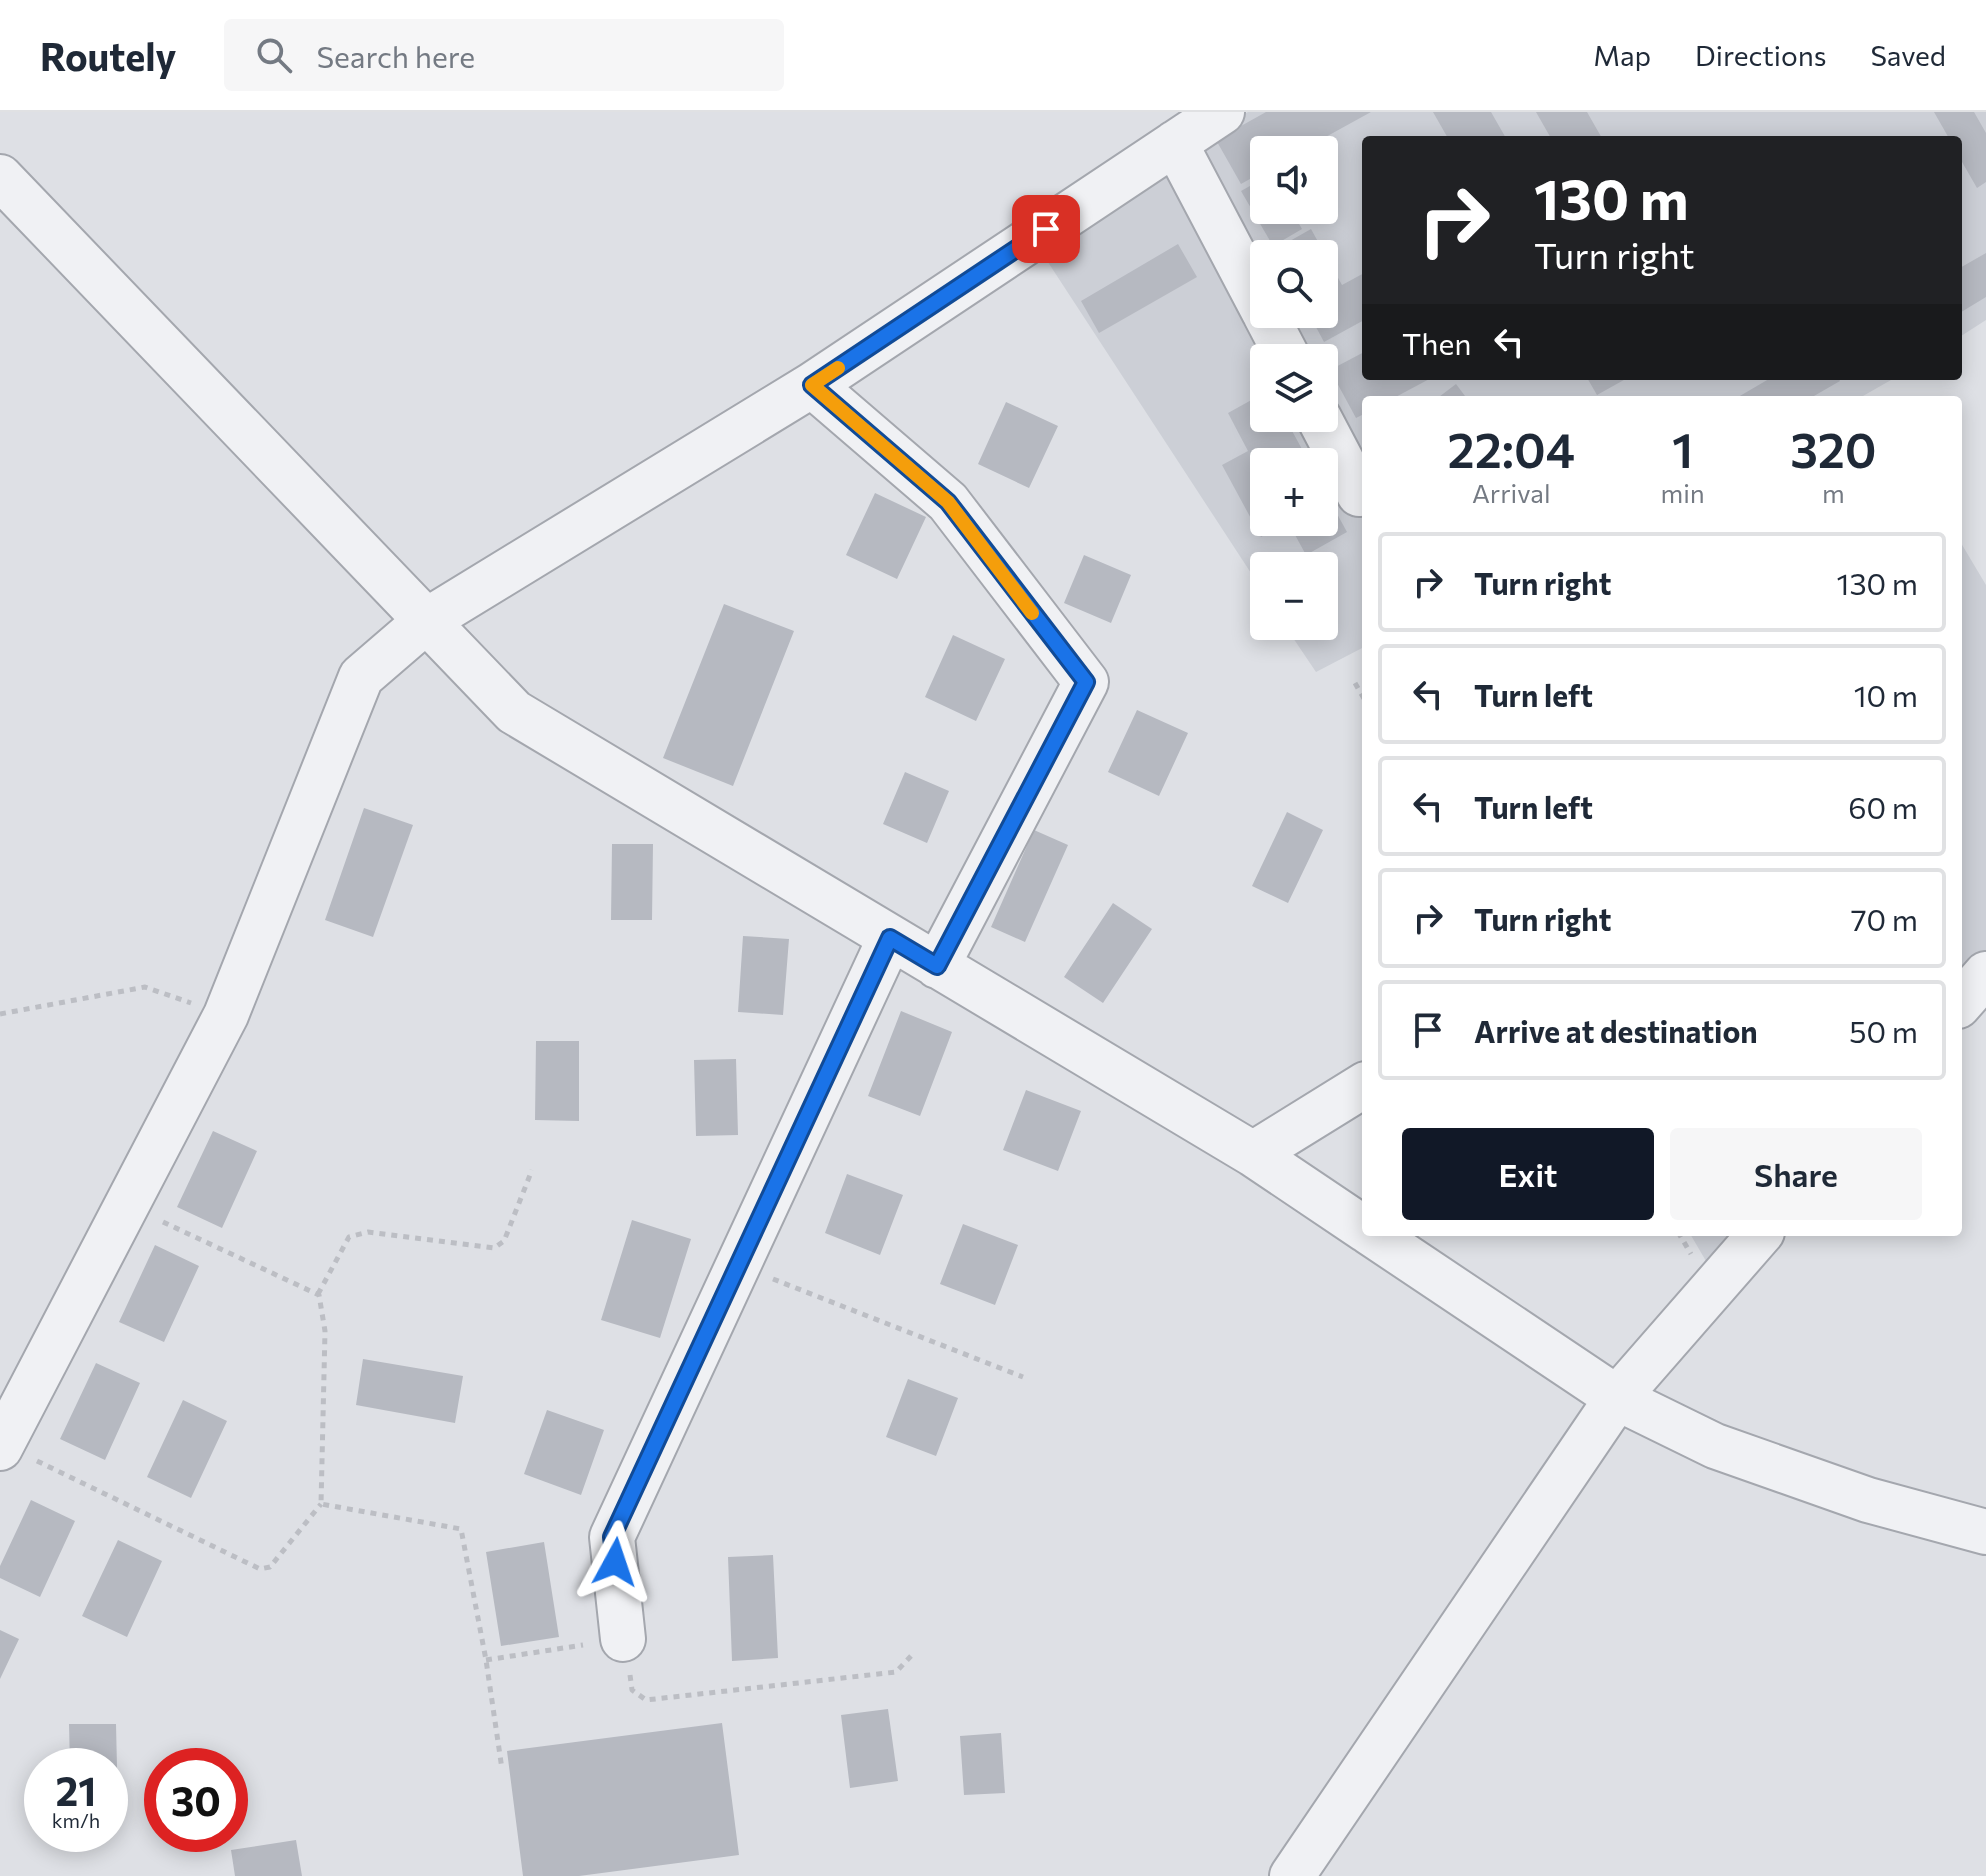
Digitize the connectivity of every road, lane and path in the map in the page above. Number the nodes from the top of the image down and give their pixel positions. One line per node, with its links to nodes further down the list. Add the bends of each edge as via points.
1 (1222, 112): 2 (street)
2 (1175, 143): 4 (street); 5 (street)
3 (0, 177): 8 (street)
4 (1250, 286)
5 (812, 385): 8 (street); 12 (street, via 948,502 1086,682)
6 (1326, 432): 7 (street)
7 (1359, 494)
8 (426, 621): 11 (street, via 514,712); 16 (street, via 361,677)
9 (1355, 683): 10 (path)
10 (1362, 695)
11 (890, 938): 12 (street); 24 (street)
12 (937, 966): 18 (street)
13 (1986, 974): 14 (street)
14 (1962, 1001)
15 (0, 1014): 16 (path, via 145,987)
16 (226, 1015): 20 (street)
17 (1362, 1086): 18 (street)
18 (1253, 1154): 21 (street)
19 (532, 1170): 25 (path, via 504,1241 494,1248 368,1232 349,1237)
20 (127, 1205): 25 (path); 28 (street)
21 (1362, 1228)
22 (1374, 1236): 27 (street)
23 (1759, 1236): 27 (street)
24 (739, 1265): 26 (path); 31 (street, via 612,1537)
25 (318, 1294): 29 (path, via 325,1331)
26 (1023, 1377)
27 (1617, 1398): 30 (street, via 1729,1451 1868,1500); 35 (street)
28 (1, 1446): 29 (path, via 260,1569 270,1567)
29 (321, 1504): 33 (path, via 461,1529)
30 (1986, 1532)
31 (623, 1639): 32 (path, via 632,1690 646,1700 896,1672); 33 (path)
32 (911, 1656)
33 (486, 1660): 34 (path)
34 (502, 1769)
35 (1292, 1876)

